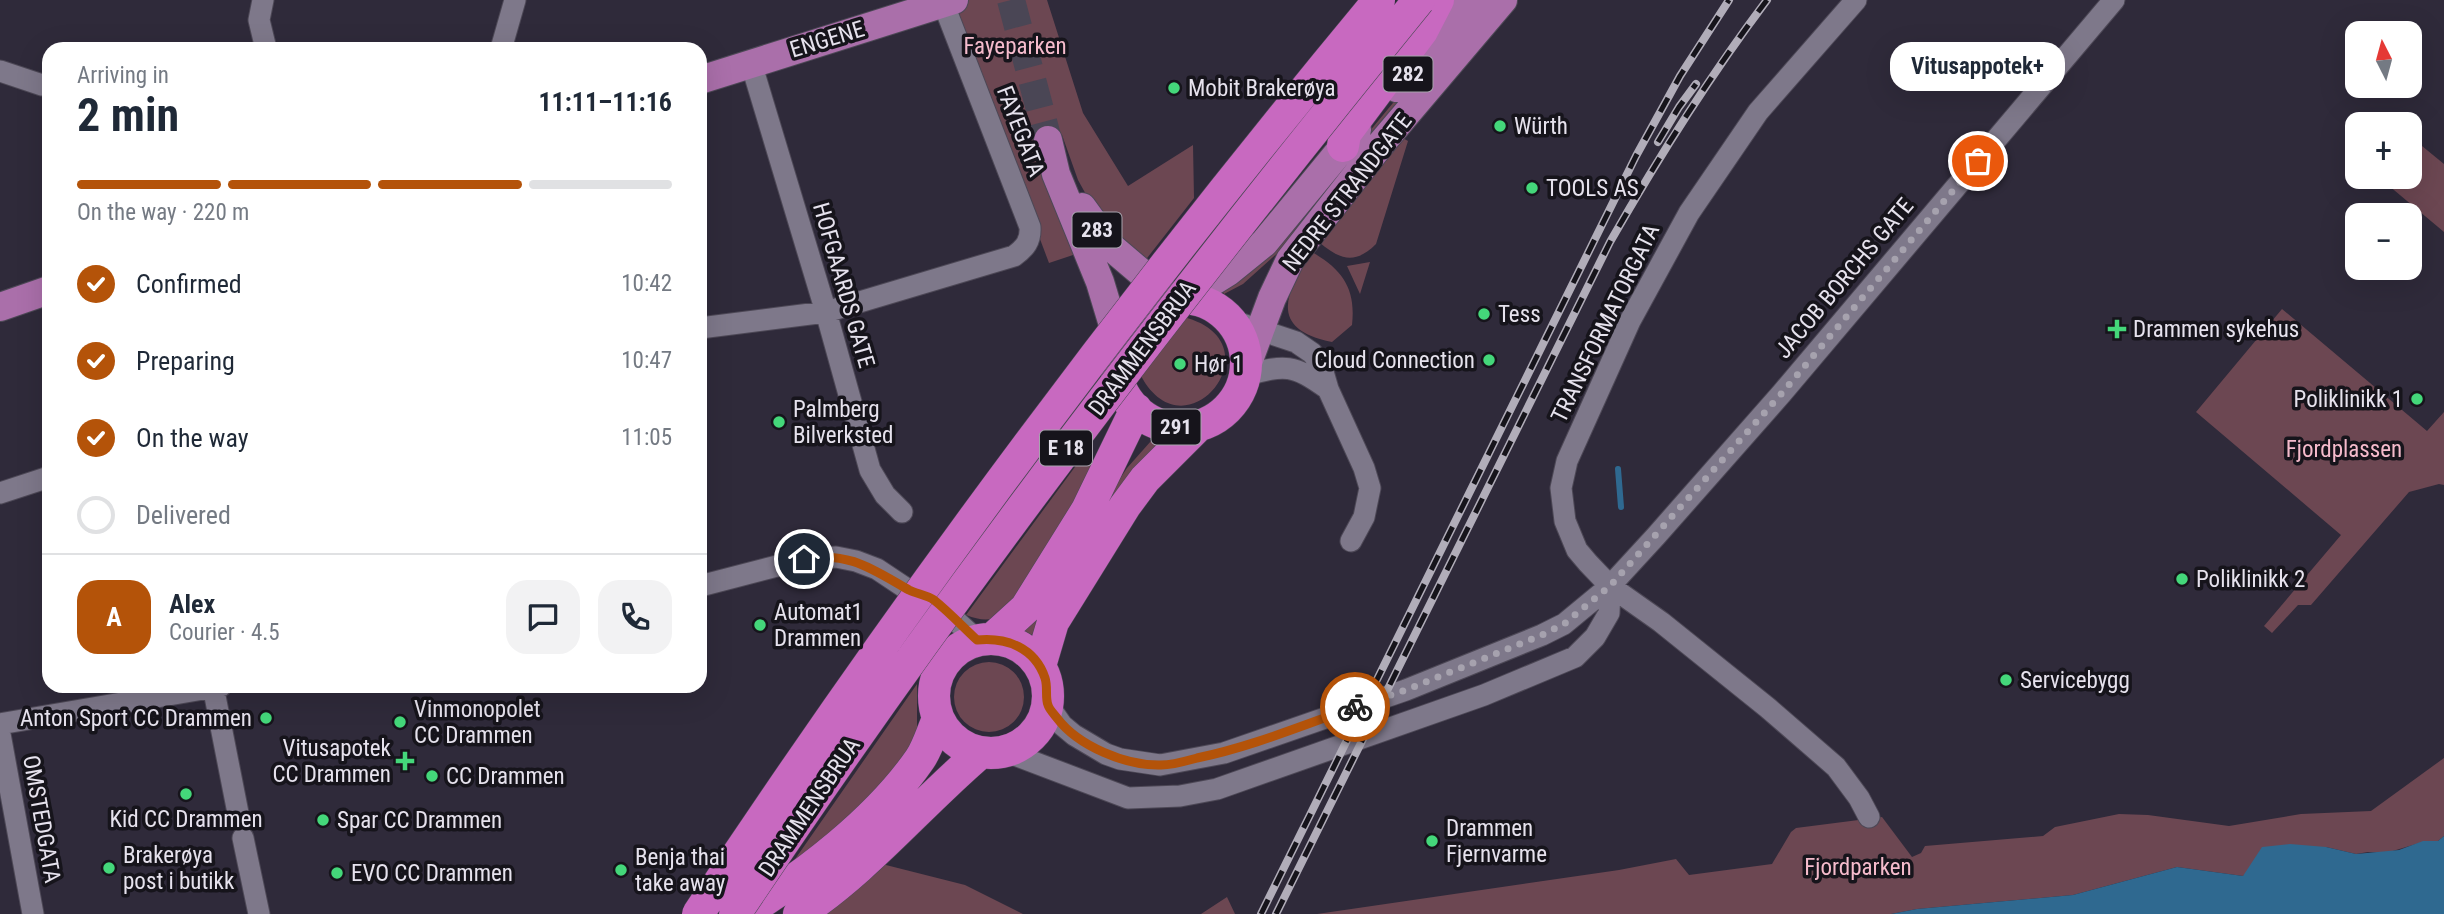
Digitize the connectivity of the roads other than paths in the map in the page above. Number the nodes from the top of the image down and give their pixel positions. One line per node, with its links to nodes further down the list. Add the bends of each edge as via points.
1 (263, 0): 11 (street, via 259,19)
2 (515, 0): 12 (street)
3 (1379, 0): 49 (highway, DRAMMENSBRUA / E 18, bridge, via 1026,449 849,693)
4 (1419, 0): 50 (highway, DRAMMENSBRUA / E 18, bridge, via 1060,455 930,632)
5 (1438, 0): 17 (highway, via 1422,32 1345,134)
6 (1472, 0): 17 (main road, NEDRE STRANDGATE / 282)
7 (1503, 0): 22 (main road, NEDRE STRANDGATE, via 1380,145)
8 (1856, 0): 34 (street, TRANSFORMATORGATA, via 1758,112 1689,213 1630,321 1567,461 1561,488 1565,521 1577,550)
9 (2114, 0): 34 (street, JACOB BORCHS GATE, via 1782,393)
10 (947, 1): 13 (main road, ENGENE); 21 (street, FAYEGATA, via 1030,227 1028,242 1014,256)
11 (264, 42)
12 (503, 42)
13 (751, 63): 15 (main road, ENGENE); 21 (street, HOFGAARDS GATE)
14 (0, 71): 16 (street)
15 (707, 78)
16 (42, 85)
17 (1343, 146): 19 (main road, NEDRE STRANDGATE, via 1264,243 1228,272)
18 (42, 292): 20 (main road)
19 (1179, 299): 22 (highway, via 1210,305); 24 (highway, via 1139,314); 24 (main road, 283, via 1122,258 1094,226 1048,140 1056,174 1100,282)
20 (0, 307)
21 (826, 312): 23 (street); 31 (street, HOFGAARDS GATE, via 870,470)
22 (1245, 325): 25 (highway); 26 (street, via 1296,342 1312,353)
23 (707, 327)
24 (1119, 345): 27 (highway, 291, via 1119,382)
25 (1245, 372): 26 (street, via 1292,368); 28 (highway, 291, via 1233,401)
26 (1328, 389): 32 (street, via 1370,488 1364,517)
27 (1136, 409): 28 (highway, 291, via 1159,424); 36 (highway, 291, via 1087,510 1026,608)
28 (1199, 425): 38 (highway, 291, via 1125,506 1053,622)
29 (42, 479): 30 (street)
30 (0, 493)
31 (902, 512)
32 (1351, 541)
33 (707, 584): 35 (street, via 804,559 836,557 877,569)
34 (1610, 586): 41 (street, JACOB BORCHS GATE, via 1564,624 1542,635 1406,690 1224,753 1160,765 1120,759 1074,736); 45 (street, via 1609,613 1576,657 1484,695 1217,789 1128,798); 46 (street, via 1661,622 1836,767)
35 (910, 591): 36 (street, via 932,598); 37 (street)
36 (985, 640): 37 (highway, 291, via 960,647); 38 (highway, via 1019,646)
37 (943, 664): 42 (highway, via 933,692)
38 (1040, 666): 41 (highway, 291)
39 (176, 693): 43 (street)
40 (217, 693): 48 (street)
41 (1048, 705): 45 (highway, via 1036,732 1022,746)
42 (938, 719): 45 (highway, via 955,741); 51 (highway, via 922,757 892,793 807,870)
43 (0, 724)
44 (0, 734): 47 (street, OMSTEDGATA)
45 (993, 752): 52 (highway)
46 (1869, 817)
47 (33, 914)
48 (259, 914)
49 (698, 914)
50 (735, 914)
51 (743, 914)
52 (799, 914)

